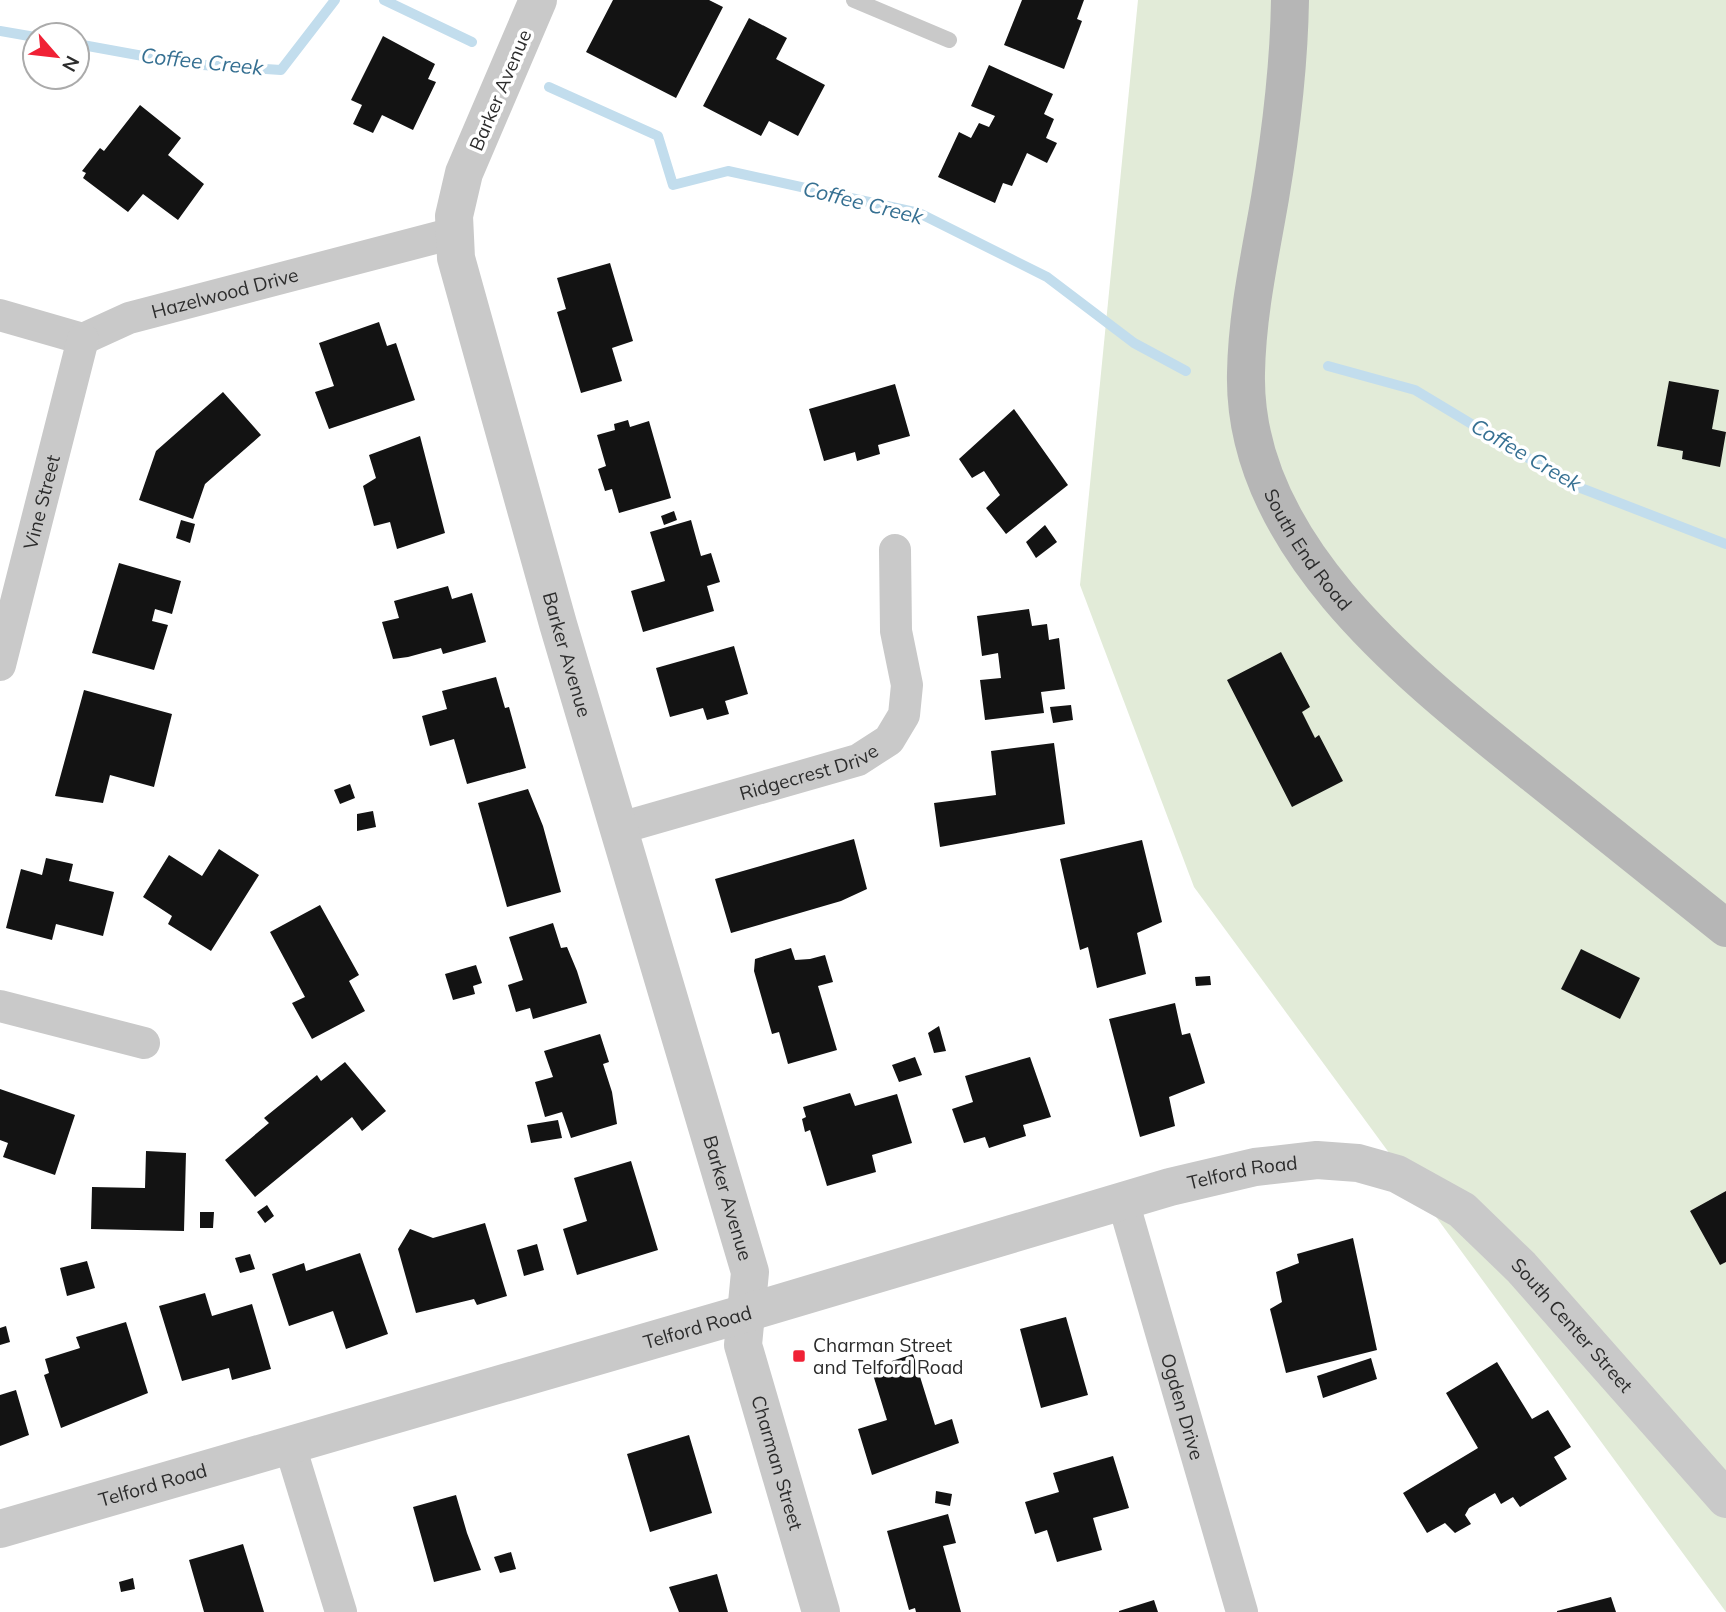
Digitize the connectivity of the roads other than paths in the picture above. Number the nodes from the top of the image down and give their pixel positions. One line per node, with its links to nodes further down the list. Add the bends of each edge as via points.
1 (538, 0): 5 (street, Barker Avenue, via 464,173)
2 (854, 0): 4 (lane)
3 (1290, 0): 11 (main road, South End Road, via 1284,109 1246,375 1255,444 1280,510 1352,612 1402,661 1462,716)
4 (949, 40)
5 (454, 233): 7 (street, Hazelwood Drive, via 129,318); 10 (street, Barker Avenue, via 466,297)
6 (0, 315): 7 (street)
7 (83, 339): 9 (street, Vine Street)
8 (895, 550): 10 (street, Ridgecrest Drive, via 896,631 907,685 904,715 889,740 858,760)
9 (0, 664)
10 (617, 829): 16 (street, Barker Avenue, via 750,1272)
11 (1726, 928)
12 (0, 1006): 13 (street)
13 (144, 1043)
14 (1397, 1174): 15 (street, Telford Road, via 1345,1161 1301,1160 1216,1175); 18 (street, South Center Street, via 1462,1210 1501,1245)
15 (1124, 1201): 16 (street, Telford Road); 22 (street, Ogden Drive)
16 (746, 1313): 17 (street, Telford Road); 21 (street, Charman Street, via 743,1345)
17 (290, 1446): 19 (street, Telford Road); 20 (street)
18 (1726, 1499)
19 (0, 1529)
20 (341, 1612)
21 (821, 1612)
22 (1242, 1612)

